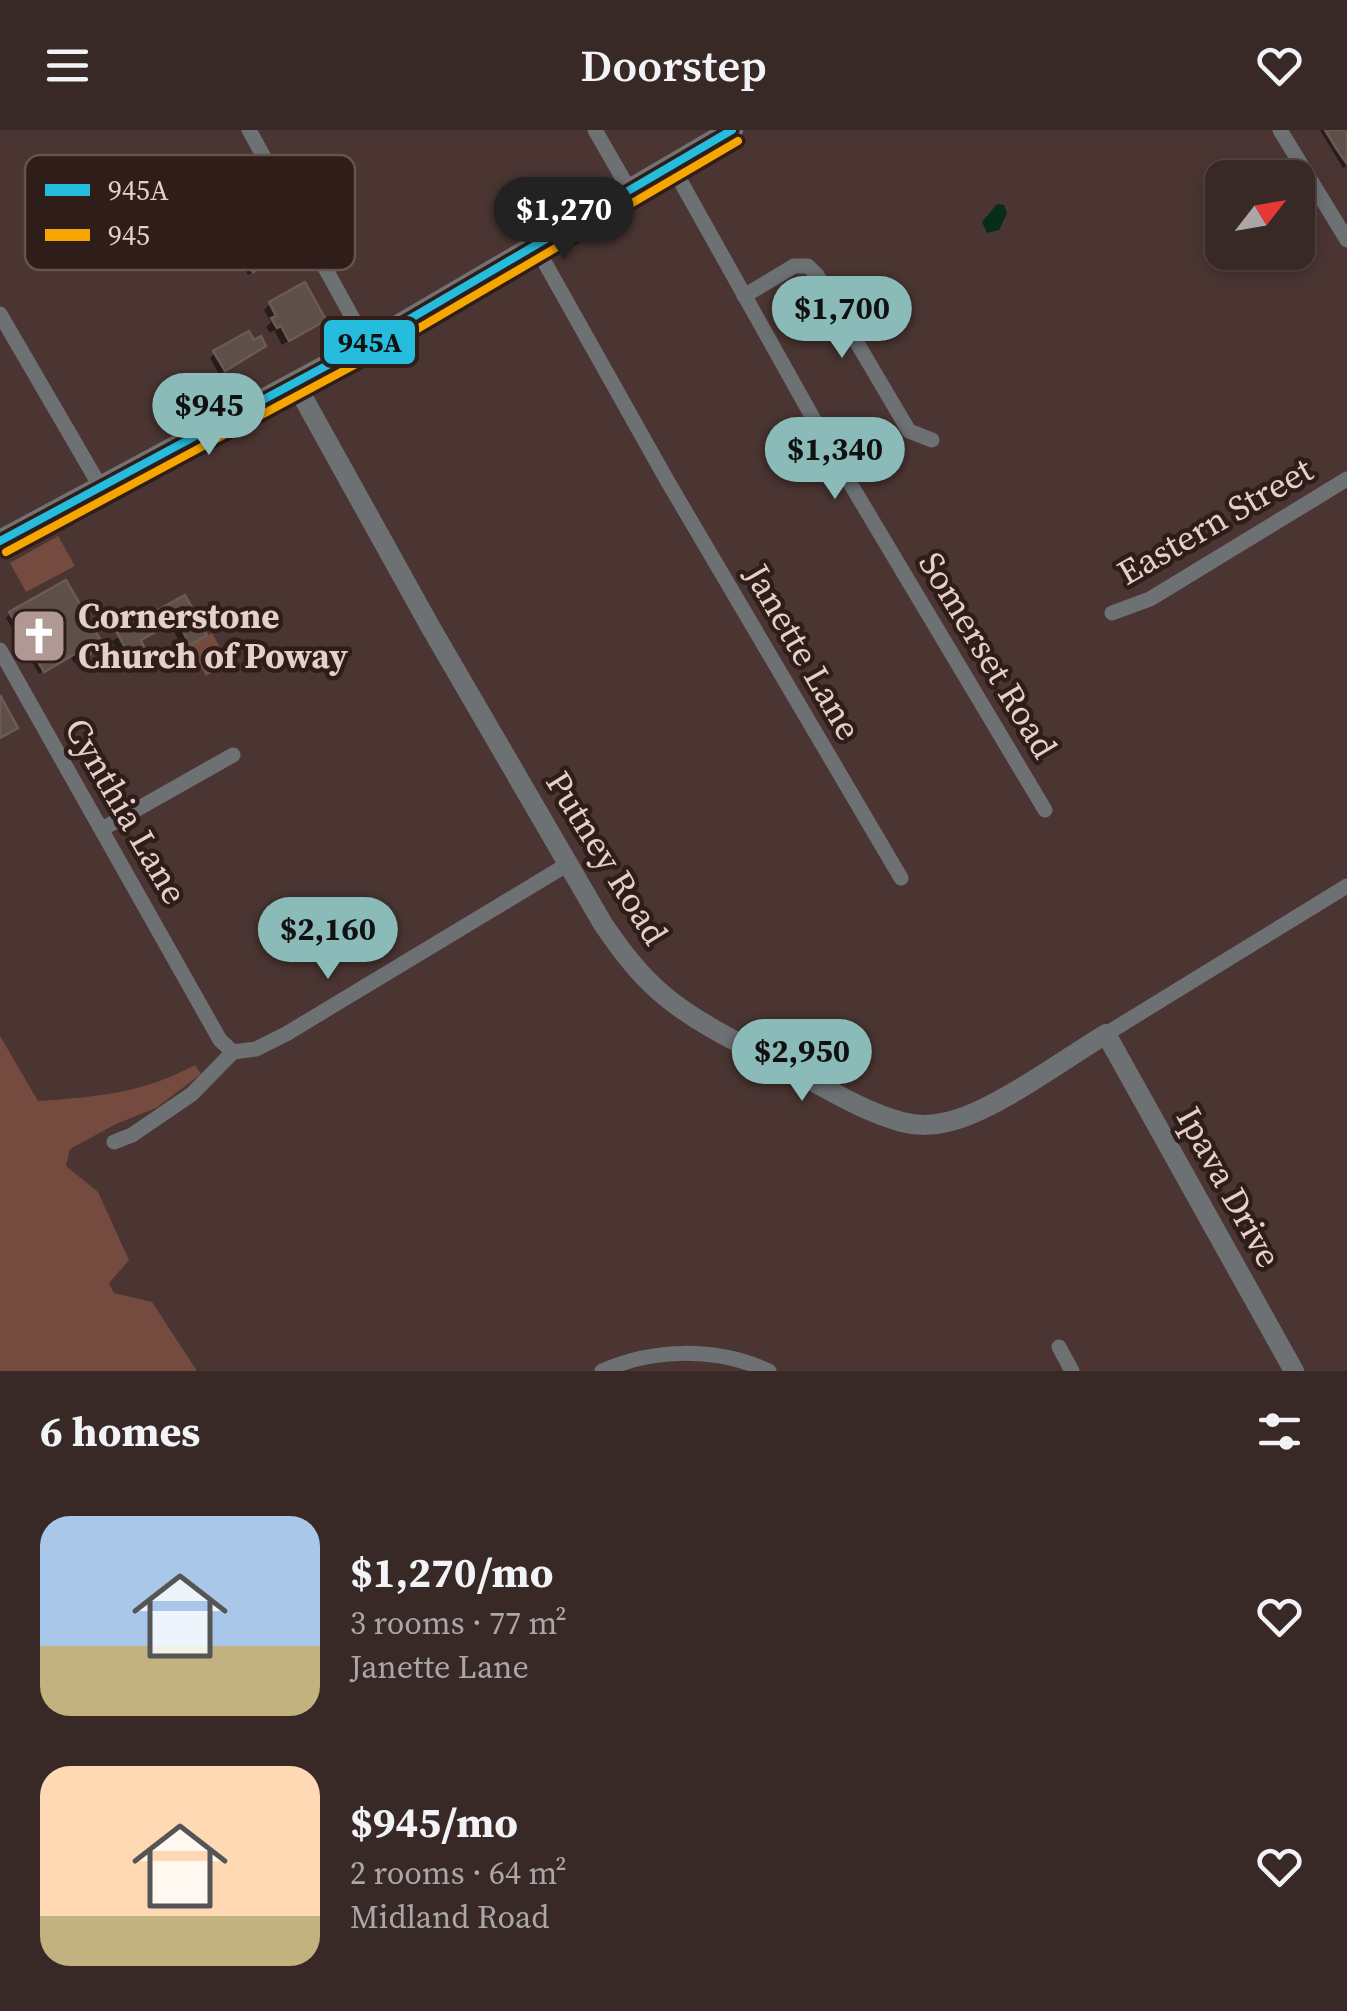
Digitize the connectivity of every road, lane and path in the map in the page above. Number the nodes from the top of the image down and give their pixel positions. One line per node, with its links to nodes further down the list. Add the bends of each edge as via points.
1 (248, 130): 5 (street)
2 (595, 130): 7 (street)
3 (732, 130): 6 (main road)
4 (1280, 130): 8 (street)
5 (262, 155)
6 (672, 166): 7 (main road); 11 (street, Somerset Road)
7 (630, 191): 9 (main road)
8 (1347, 240)
9 (536, 248): 13 (main road); 25 (street, Janette Lane)
10 (326, 270): 13 (street)
11 (744, 296): 15 (street, via 794,266 808,266 909,431); 22 (street, Somerset Road)
12 (0, 314): 17 (street)
13 (367, 344): 14 (main road)
14 (294, 383): 17 (main road); 24 (street, Putney Road)
15 (932, 440)
16 (1347, 479): 19 (street, Eastern Street, via 1150,599)
17 (100, 486): 18 (main road)
18 (0, 541)
19 (1112, 613)
20 (0, 650): 23 (street, Cynthia Lane)
21 (233, 755): 23 (street)
22 (1045, 810)
23 (102, 829): 28 (street, Cynthia Lane, via 220,1040)
24 (568, 864): 27 (street, Putney Road, via 619,948 677,1006 900,1122 933,1125 977,1112); 28 (street, via 286,1034)
25 (901, 878)
26 (1347, 886): 27 (street, Putney Road)
27 (1106, 1034): 34 (street, Ipava Drive)
28 (233, 1052): 29 (street, via 192,1094)
29 (114, 1142)
30 (1059, 1347): 33 (street)
31 (602, 1371): 32 (street, via 668,1354 708,1355)
32 (769, 1371)
33 (1072, 1371)
34 (1294, 1371)

